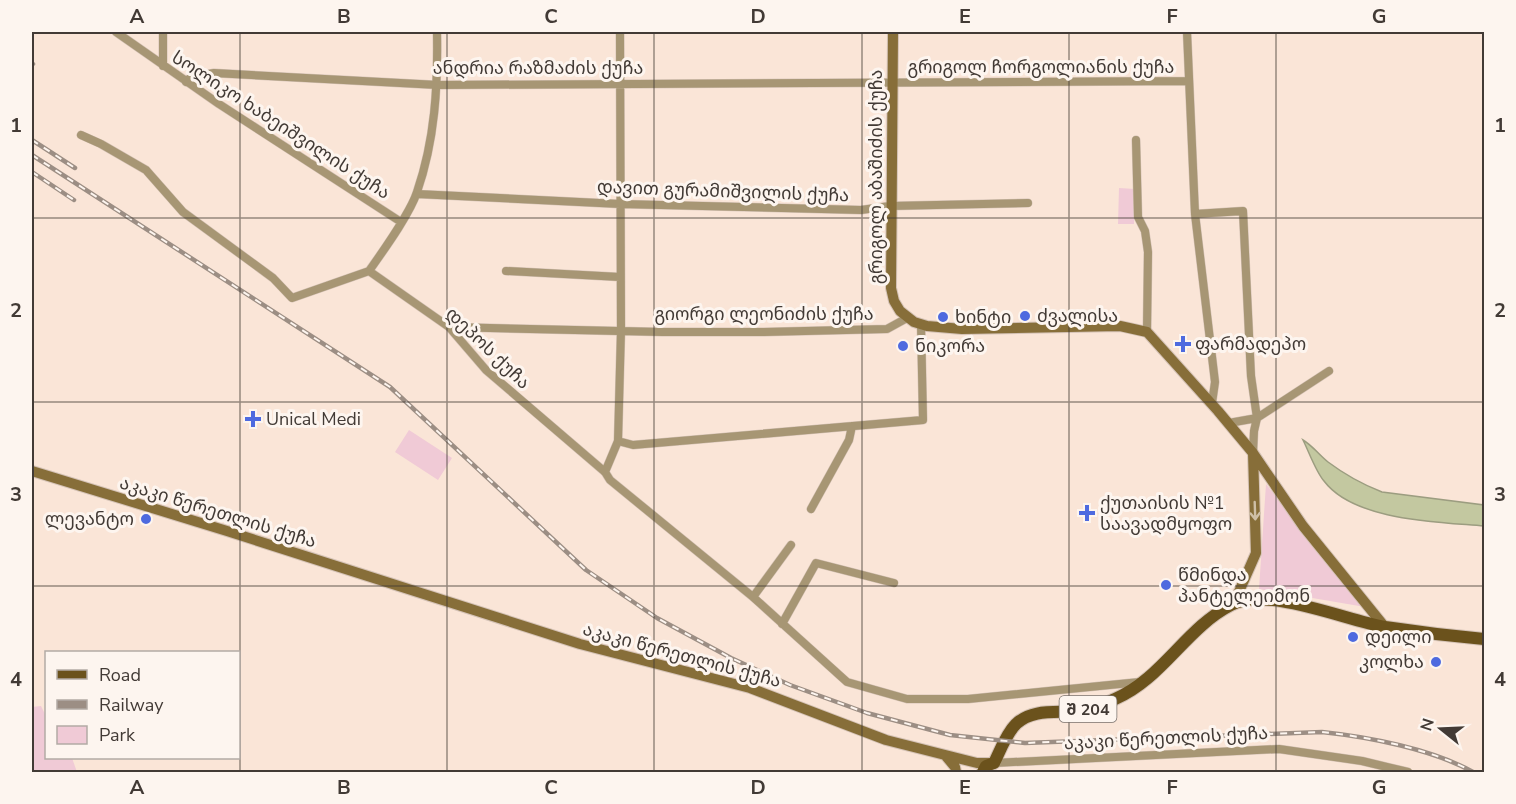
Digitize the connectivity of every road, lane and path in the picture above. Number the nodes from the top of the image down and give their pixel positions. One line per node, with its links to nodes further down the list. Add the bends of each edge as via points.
1 (116, 32): 7 (street, სოლიკო ხაბეიშვილის ქუჩა)
2 (163, 32): 7 (street)
3 (437, 32): 12 (street)
4 (620, 32): 10 (street)
5 (893, 32): 11 (street, გრიგოლ აბაშიძის ქუჩა)
6 (1187, 32): 9 (street)
7 (163, 66): 8 (street, სოლიკო ხაბეიშვილის ქუჩა)
8 (186, 81): 12 (street, ანდრია რაზმაძის ქუჩა, via 214,73); 20 (street, სოლიკო ხაბეიშვილის ქუჩა)
9 (1190, 81): 11 (street, გრიგოლ ჩორგოლიანის ქუჩა); 19 (street)
10 (620, 82): 11 (street, ანდრია რაზმაძის ქუჩა); 12 (street, ანდრია რაზმაძის ქუჩა); 17 (street)
11 (892, 83): 18 (street, გრიგოლ აბაშიძის ქუჩა)
12 (438, 85): 15 (street, via 430,144)
13 (81, 135): 21 (street, via 146,170 183,212 273,278 292,298)
14 (1136, 140): 28 (street, via 1138,217 1148,252)
15 (417, 194): 17 (street, დავით გურამიშვილის ქუჩა); 20 (street)
16 (1028, 203): 18 (street, დავით გურამიშვილის ქუჩა)
17 (620, 204): 18 (street, დავით გურამიშვილის ქუჩა, via 861,210); 23 (street)
18 (890, 206): 24 (street, გრიგოლ აბაშიძის ქუჩა, via 891,288 894,301)
19 (1195, 214): 30 (street, via 1215,382); 31 (street, via 1243,211 1251,376)
20 (400, 222): 21 (street)
21 (369, 270): 26 (street, დეპოს ქუჩა)
22 (506, 271): 23 (street)
23 (620, 277): 27 (street)
24 (907, 318): 25 (street); 27 (street, გიორგი ლეონიძის ქუჩა, via 887,329)
25 (921, 324): 28 (street, via 962,329 1120,327); 33 (street, via 923,420)
26 (449, 327): 27 (street, გიორგი ლეონიძის ქუჩა); 37 (street, დეპოს ქუჩა, via 486,370)
27 (621, 330): 34 (street)
28 (1146, 332): 30 (street)
29 (1329, 371): 31 (street)
30 (1212, 403): 32 (street)
31 (1257, 418): 32 (street); 35 (street)
32 (1229, 423): 35 (street)
33 (852, 426): 34 (street, via 633,445); 38 (street, via 845,449)
34 (618, 441): 37 (street)
35 (1253, 453): 42 (street, one-way to 42, via 1256,553); 44 (street, via 1303,526)
36 (32, 471): 47 (street, აკაკი წერეთლის ქუჩა, via 580,644 750,688 886,740)
37 (605, 472): 41 (street, დეპოს ქუჩა)
38 (812, 509)
39 (791, 545): 41 (street)
40 (894, 584): 43 (street, via 816,563)
41 (753, 597): 43 (street, დეპოს ქუჩა)
42 (1234, 603): 44 (main road, შ 204, via 1252,598 1277,601); 46 (main road, შ 204, via 1213,614 1173,656)
43 (782, 624): 46 (street, დეპოს ქუჩა, via 848,682 906,699 968,699)
44 (1384, 626): 45 (main road, შ 204)
45 (1485, 639)
46 (1141, 682): 48 (main road, შ 204, via 1126,694 1086,710 1038,713 1023,719 1012,728)
47 (945, 755): 48 (street, აკაკი წერეთლის ქუჩა); 49 (street)
48 (994, 768): 50 (main road, შ 204, via 986,766); 51 (street, აკაკი წერეთლის ქუჩა, via 1279,749)
49 (956, 772)
50 (983, 772)
51 (1408, 772)

